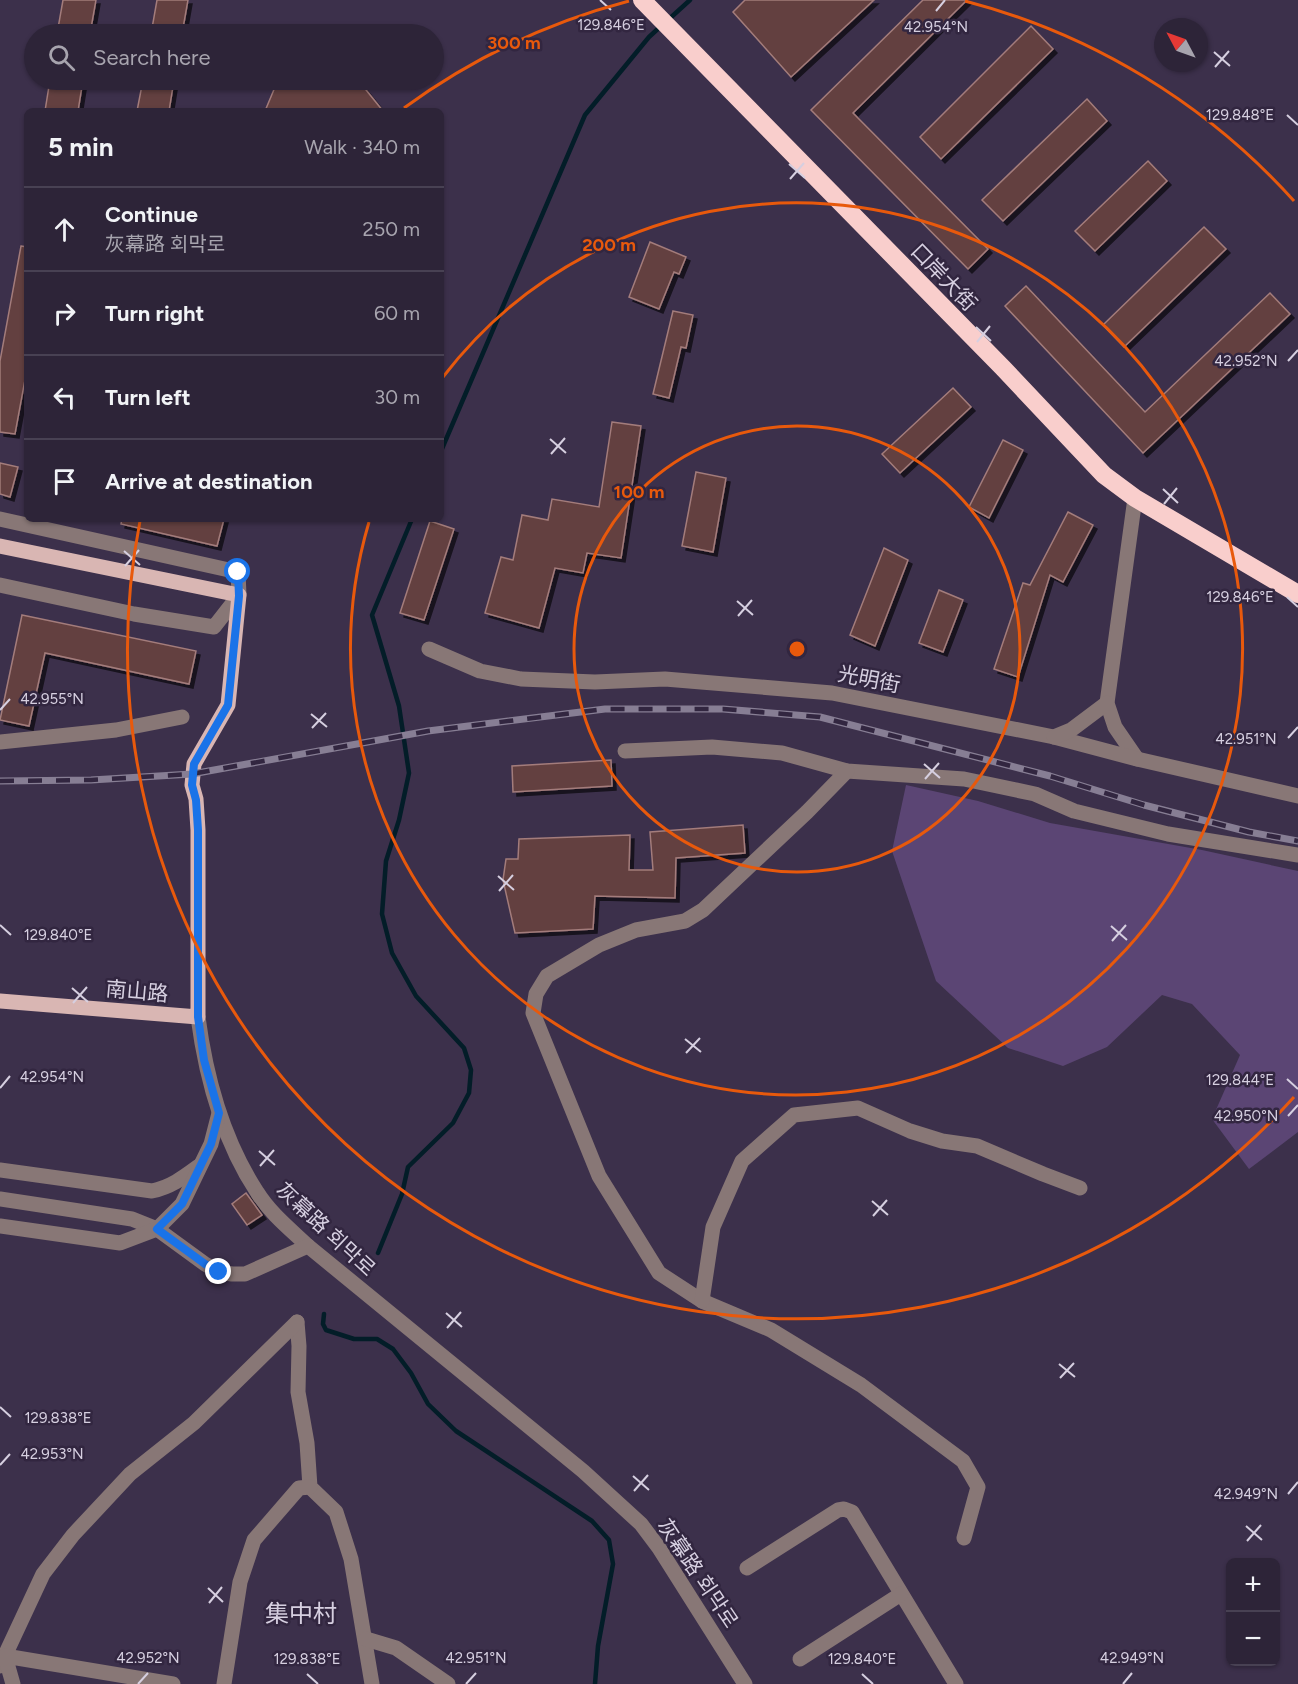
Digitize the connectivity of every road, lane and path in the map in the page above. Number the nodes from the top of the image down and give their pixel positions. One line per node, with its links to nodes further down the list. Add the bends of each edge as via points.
1 (651, 6): 2 (highway, 口岸大街, via 1104,475)
2 (1136, 498): 6 (highway, 口岸大街); 9 (street)
3 (0, 519): 7 (street, via 238,572)
4 (0, 546): 7 (main road)
5 (0, 585): 7 (street, via 214,627)
6 (1298, 594)
7 (239, 596): 19 (main road, 灰幕路 회막로, via 228,705 192,774 198,830)
8 (429, 649): 11 (street, 光明街, via 480,671 520,679 665,679 832,693)
9 (1107, 704): 11 (street, via 1071,730); 14 (street, via 1115,727)
10 (182, 717): 12 (street, via 116,730)
11 (1054, 737): 14 (street, 光明街)
12 (0, 742)
13 (625, 751): 15 (street, via 712,747 782,753)
14 (1137, 759): 16 (street, 光明街)
15 (847, 771): 17 (street, via 964,779 1035,794 1074,811 1168,834); 28 (street, via 703,910 685,921 636,930 599,945 548,976 536,994 532,1013 599,1176 659,1273)
16 (1298, 796)
17 (1298, 855)
18 (0, 1001): 19 (main road, 南山路)
19 (198, 1017): 20 (street, 灰幕路 회막로, via 204,1060)
20 (219, 1113): 21 (street); 27 (street, 灰幕路 회막로, via 257,1193)
21 (202, 1164): 22 (street, via 177,1182 152,1191); 26 (street, via 182,1204)
22 (0, 1170)
23 (1080, 1188): 28 (street, via 977,1146 942,1142 910,1131 858,1107 794,1115 742,1161 713,1227)
24 (0, 1199): 26 (street, via 132,1219)
25 (0, 1226): 26 (street, via 120,1243)
26 (157, 1229): 27 (street, via 205,1264 232,1274 244,1274)
27 (308, 1246): 42 (street, 灰幕路 회막로, via 641,1524)
28 (702, 1301): 30 (street, via 771,1330 861,1385 963,1461 978,1487)
29 (310, 1487): 33 (street, via 336,1512 351,1559); 35 (street, via 298,1392 297,1322 194,1423 130,1474 73,1535 43,1574); 39 (street, via 299,1488 254,1540 240,1582)
30 (964, 1538)
31 (747, 1568): 32 (street, via 844,1509 852,1512)
32 (902, 1594): 34 (street); 36 (street)
33 (366, 1639): 40 (street); 41 (street, via 396,1648)
34 (800, 1659)
35 (2, 1661): 37 (street); 38 (street)
36 (953, 1683)
37 (13, 1684)
38 (173, 1684)
39 (224, 1684)
40 (372, 1684)
41 (448, 1684)
42 (745, 1684)

